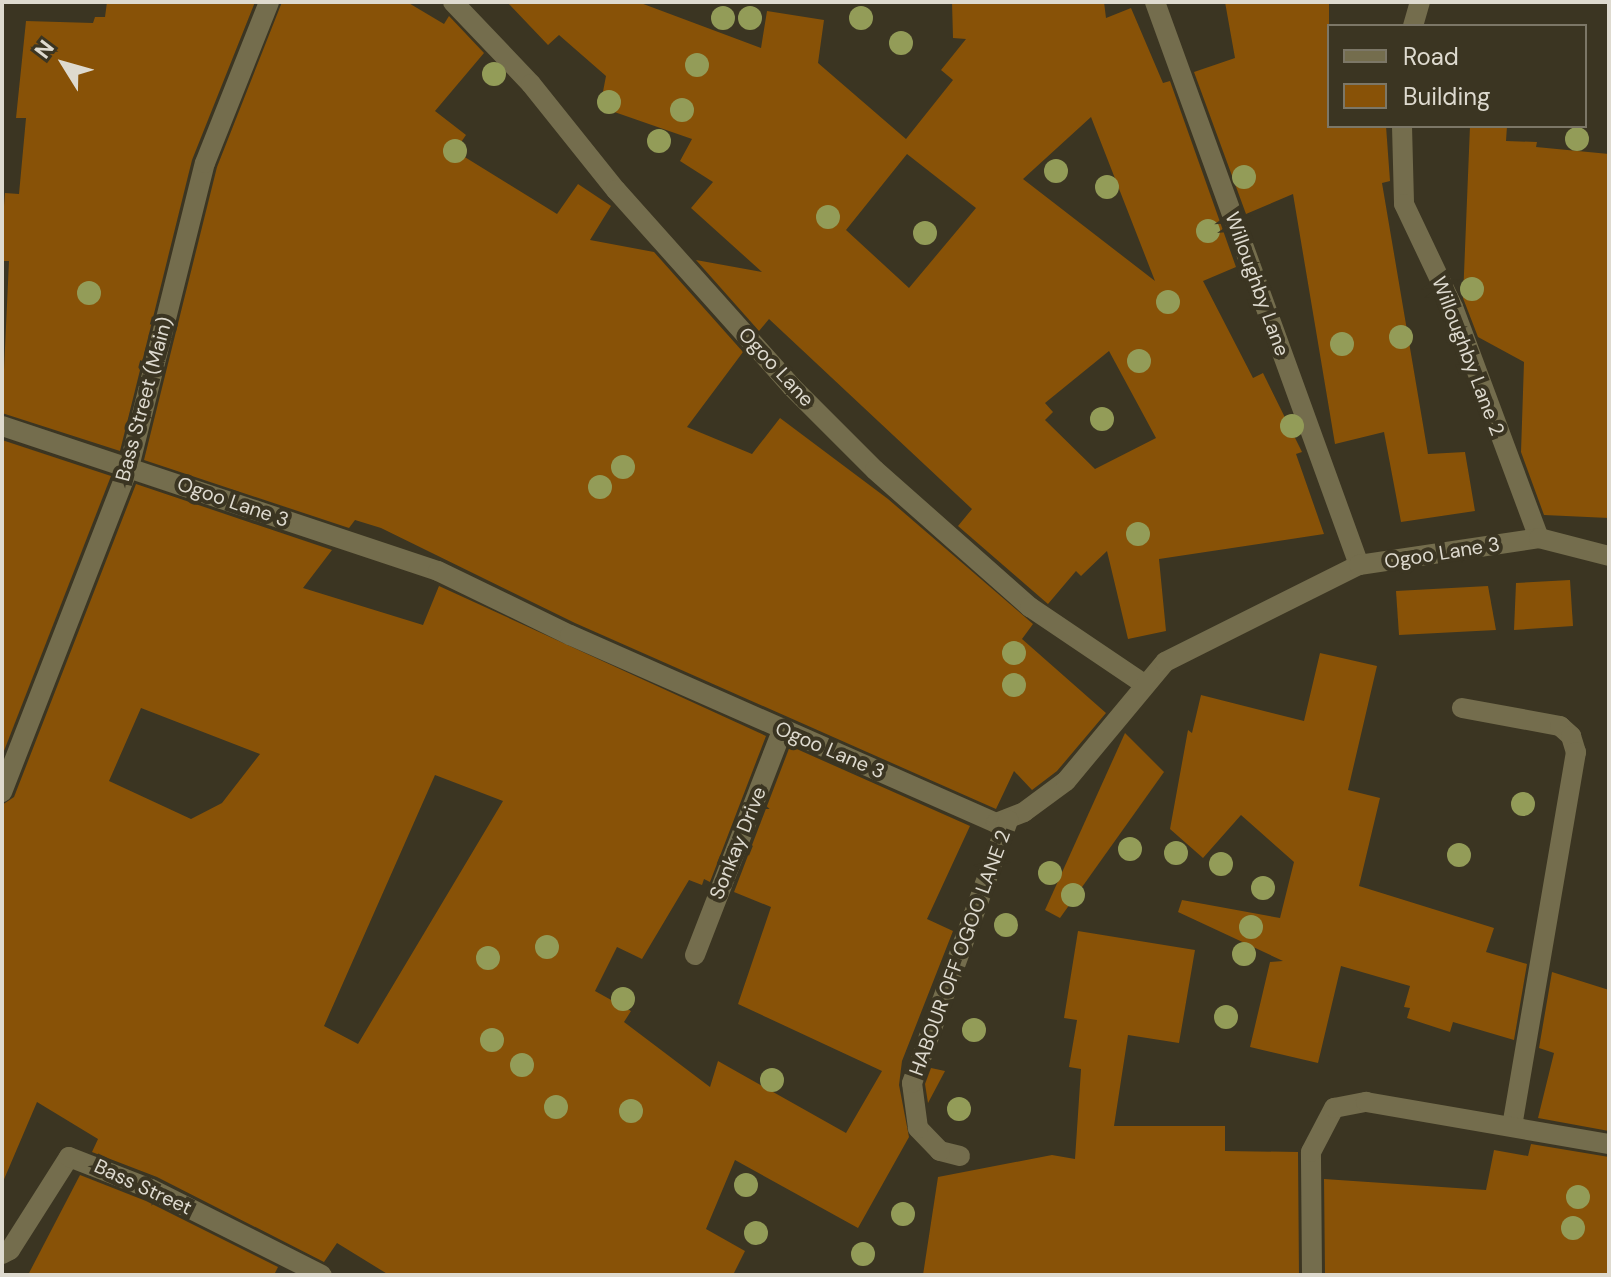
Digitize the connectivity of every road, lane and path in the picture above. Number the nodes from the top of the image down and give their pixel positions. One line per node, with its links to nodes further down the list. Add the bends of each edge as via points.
1 (269, 2): 8 (street, Bass Street (Main), via 205,163)
2 (453, 2): 12 (street, Ogoo Lane, via 531,84 616,190 792,387 875,470 1030,607)
3 (1155, 2): 11 (street, Willoughby Lane)
4 (1420, 2): 5 (street)
5 (1414, 24)
6 (1402, 128): 9 (street, Willoughby Lane 2, via 1404,204 1453,307)
7 (2, 426): 8 (street, Ogoo Lane 3)
8 (129, 467): 14 (street, Ogoo Lane 3, via 438,571); 15 (street, Bass Street (Main))
9 (1539, 538): 10 (street, Ogoo Lane 3); 11 (street, Ogoo Lane 3)
10 (1609, 556)
11 (1359, 565): 12 (street, Ogoo Lane 3, via 1165,662)
12 (1144, 684): 16 (street, Ogoo Lane 3, via 1066,781)
13 (1462, 708): 18 (street, via 1560,726 1571,736 1576,752)
14 (782, 731): 16 (street, Ogoo Lane 3, via 919,788 985,822); 17 (street, Sonkay Drive)
15 (2, 792)
16 (1008, 820): 20 (street, HABOUR OFF OGOO LANE 2, via 912,1083 918,1128 940,1151)
17 (695, 955)
18 (1512, 1127): 19 (street); 23 (street, via 1366,1102 1334,1108 1311,1152)
19 (1609, 1144)
20 (960, 1156)
21 (2, 1254): 22 (street, Bass Street, via 10,1250 69,1157 151,1189)
22 (322, 1275)
23 (1312, 1275)

